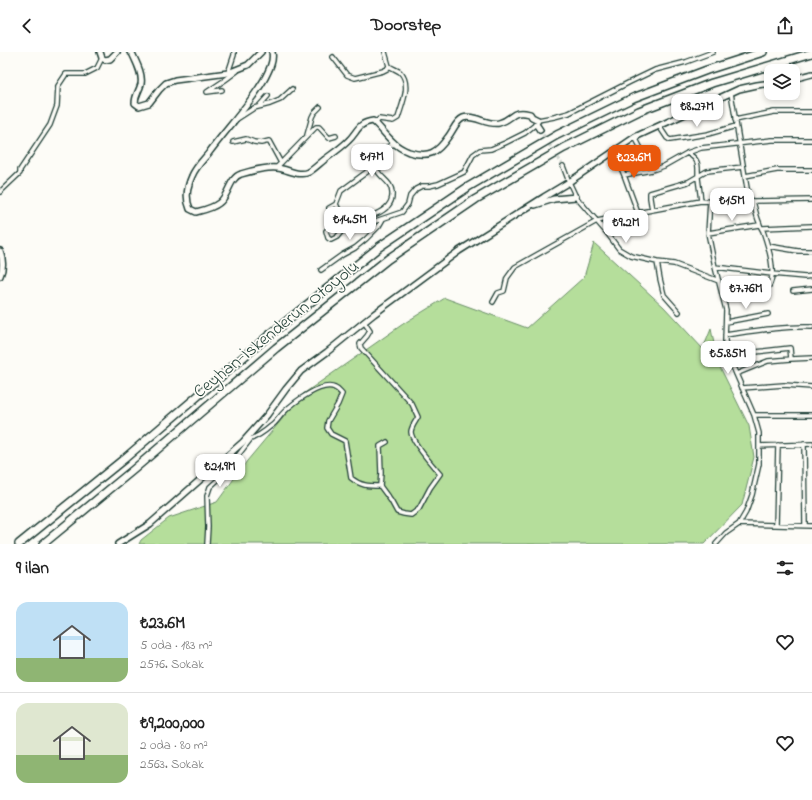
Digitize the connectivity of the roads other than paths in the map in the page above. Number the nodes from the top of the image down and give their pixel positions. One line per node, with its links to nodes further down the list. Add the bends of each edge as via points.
1 (100, 52): 12 (street)
2 (118, 52): 12 (street, via 110,59)
3 (132, 52): 15 (street, via 140,71 141,83 135,98 139,106 149,103 170,81)
4 (234, 52): 15 (street)
5 (260, 52): 14 (street, via 248,65)
6 (272, 52): 26 (street, via 269,70 259,89)
7 (385, 52): 13 (street)
8 (713, 52): 28 (street, via 655,70 569,113)
9 (763, 52): 111 (highway, Ceyhan-İskenderun Otoyolu, via 633,98 557,135 468,187 379,247)
10 (812, 53): 112 (highway, Ceyhan-İskenderun Otoyolu, via 712,83 639,111 564,148 476,199 388,259 276,348)
11 (333, 57): 13 (street, via 347,75 355,78 383,71)
12 (102, 58): 53 (street, via 97,68 85,74 66,74 58,86 57,106 50,124 20,173)
13 (389, 66): 29 (street, via 400,72 404,78 404,96 398,118 392,121 379,119)
14 (240, 68): 15 (street); 20 (street, via 207,92)
15 (228, 73)
16 (812, 74): 17 (street)
17 (800, 77)
18 (764, 84): 21 (street)
19 (292, 89): 23 (street, via 280,100)
20 (222, 90)
21 (730, 93): 27 (street); 30 (street)
22 (268, 96): 23 (street)
23 (258, 107): 26 (street)
24 (320, 107): 33 (street, via 312,117)
25 (812, 112): 27 (street, via 774,112)
26 (236, 120): 46 (street, via 216,142 192,176 187,192 190,209 196,212 220,203 238,175)
27 (735, 120): 31 (street)
28 (537, 122): 32 (street); 38 (street, via 530,114 519,112 498,123 468,117 456,126 438,149 430,153 419,155); 64 (street, via 505,143 473,154 464,172 438,184 416,189 402,212)
29 (376, 123): 38 (street); 46 (street, via 373,120 359,127 349,141 309,172 300,174)
30 (659, 126): 31 (street, via 670,140 708,134); 35 (street)
31 (736, 126): 39 (street)
32 (540, 130)
33 (306, 136): 34 (street, via 316,127 329,138); 43 (street)
34 (336, 136)
35 (635, 137): 41 (street); 47 (street)
36 (812, 140): 39 (street, via 772,140)
37 (233, 142): 43 (street, via 246,139 261,143 269,141)
38 (394, 144): 40 (street)
39 (739, 144): 42 (street); 45 (street)
40 (380, 150): 59 (street, via 374,152 370,158 367,172 341,191); 66 (street, via 375,164 378,172 390,185 391,203 364,219)
41 (614, 151): 49 (street); 52 (street)
42 (687, 152): 47 (street); 51 (street, via 697,161)
43 (281, 163): 46 (street)
44 (563, 166): 52 (street)
45 (743, 167): 50 (street); 51 (street, via 707,171)
46 (276, 168)
47 (652, 170): 49 (street)
48 (812, 170): 50 (street, via 777,170)
49 (624, 175): 63 (street)
50 (745, 176): 58 (street)
51 (698, 177): 56 (street); 62 (street, via 650,193)
52 (569, 182): 54 (street); 61 (street)
53 (0, 192)
54 (576, 197): 61 (street, via 554,199); 65 (street)
55 (812, 200): 58 (street)
56 (701, 201): 57 (street); 62 (street)
57 (710, 201): 58 (street); 69 (street)
58 (751, 201): 67 (street)
59 (336, 204): 60 (street); 66 (street, via 337,218 326,231 328,238 331,240 342,231)
60 (329, 208)
61 (527, 208): 86 (street, via 459,251)
62 (652, 210): 63 (street)
63 (638, 212): 65 (street)
64 (384, 218): 66 (street); 75 (street, via 366,239)
65 (597, 221): 73 (street, via 619,249 631,256); 83 (street, via 515,267 507,278 504,291 498,292)
66 (359, 225)
67 (760, 226): 68 (street); 69 (street); 70 (street)
68 (812, 226)
69 (708, 233): 74 (street)
70 (768, 246): 72 (street); 76 (street)
71 (0, 251): 77 (street, via 3,270)
72 (812, 251)
73 (657, 262): 79 (street, via 674,264); 84 (street, via 664,295)
74 (715, 266): 76 (street); 79 (street)
75 (321, 270)
76 (772, 274): 78 (street); 82 (street, via 772,281 768,286)
77 (0, 276)
78 (812, 276)
79 (719, 281): 82 (street)
80 (812, 289): 81 (street)
81 (792, 291)
82 (722, 294): 87 (street)
83 (493, 302)
84 (679, 312)
85 (768, 314): 87 (street)
86 (364, 322): 99 (street, via 301,371); 105 (street, via 370,331 360,344 361,348 412,404 418,417 411,430 412,436 440,474 419,509 411,515 397,512)
87 (726, 322): 89 (street)
88 (812, 327): 89 (street, via 766,329)
89 (725, 335): 90 (street)
90 (729, 355): 92 (street, via 790,348); 93 (street)
91 (812, 358): 92 (street)
92 (791, 359): 93 (street, via 768,361)
93 (736, 374): 95 (street)
94 (812, 387): 95 (street, via 784,385)
95 (742, 388): 96 (street)
96 (754, 415): 97 (street); 104 (street, via 759,433)
97 (812, 415)
98 (250, 440): 99 (street); 105 (street, via 272,426 301,398 320,388 334,387 342,394 327,428 331,434 345,441 351,478 358,483); 114 (street, via 222,476 210,487 207,496)
99 (243, 442): 113 (street, via 150,524)
100 (387, 442): 105 (street, via 380,446)
101 (804, 444): 102 (street); 103 (street); 108 (street)
102 (812, 444)
103 (778, 445): 104 (street); 107 (street)
104 (759, 446): 106 (street, via 759,464 752,495)
105 (380, 486)
106 (739, 524): 107 (street); 110 (street)
107 (776, 525): 108 (street)
108 (805, 525): 109 (street)
109 (812, 526)
110 (717, 543)
111 (19, 544)
112 (43, 544)
113 (118, 544)
114 (207, 544)

